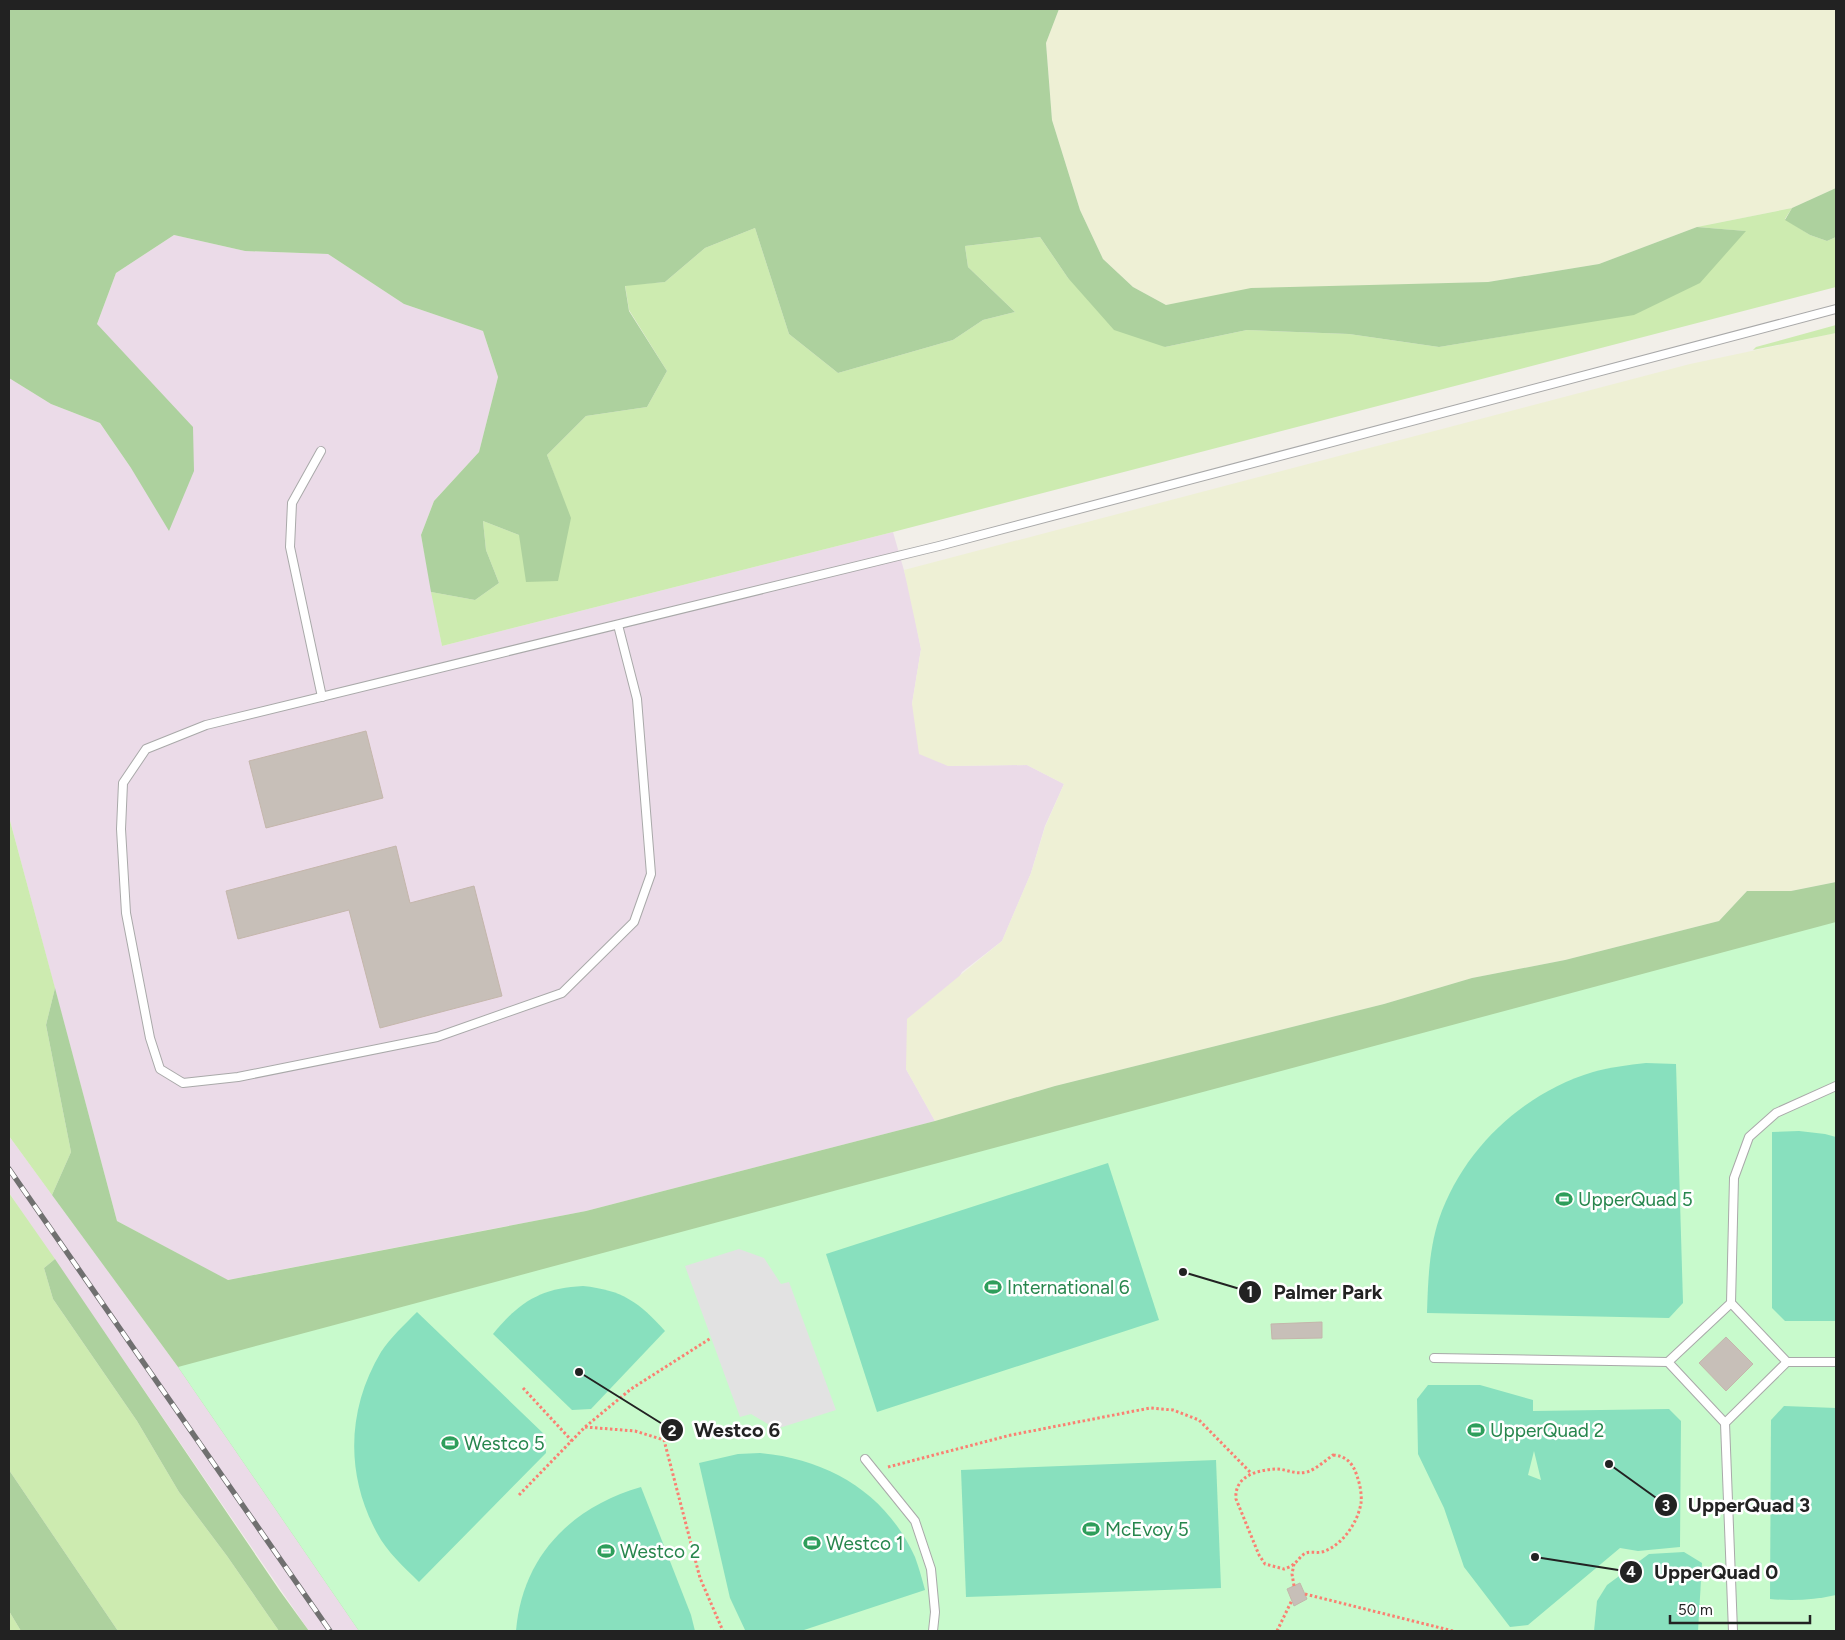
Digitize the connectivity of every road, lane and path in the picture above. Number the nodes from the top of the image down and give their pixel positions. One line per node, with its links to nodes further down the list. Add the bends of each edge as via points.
1 (1836, 309): 3 (lane, via 939,546)
2 (321, 451): 4 (lane, via 292,503 290,547)
3 (618, 625): 4 (lane); 4 (lane, via 637,699 651,874 634,922 562,993 437,1037 238,1077 183,1083 160,1069 150,1038 126,913 121,829 123,783 146,749 206,725)
4 (322, 697)
5 (1836, 1086): 6 (lane, via 1776,1113 1749,1137 1734,1178)
6 (1731, 1303): 9 (lane); 10 (lane)
7 (711, 1338): 14 (path, via 631,1389)
8 (1434, 1358): 9 (lane)
9 (1668, 1362): 13 (lane)
10 (1787, 1362): 11 (lane); 13 (lane)
11 (1836, 1362)
12 (523, 1388): 15 (path)
13 (1725, 1423): 30 (lane)
14 (585, 1427): 15 (path); 26 (path, via 635,1431 664,1440 700,1578)
15 (572, 1441): 19 (path)
16 (865, 1459): 17 (lane)
17 (874, 1470): 18 (path, via 1011,1435 1150,1408 1173,1410 1199,1420); 27 (lane, via 915,1521 931,1569 936,1612)
18 (1251, 1473): 20 (path, via 1278,1469 1296,1474 1307,1472 1333,1455 1349,1461 1356,1473 1361,1502 1346,1535 1325,1552 1307,1552); 21 (path, via 1237,1484 1236,1499 1265,1564)
19 (519, 1495)
20 (1294, 1564): 21 (path); 22 (path)
21 (1284, 1569): 22 (path)
22 (1292, 1574): 23 (path)
23 (1294, 1586)
24 (1305, 1594): 29 (path)
25 (1292, 1600): 28 (path)
26 (723, 1631)
27 (933, 1631)
28 (1277, 1631)
29 (1453, 1631)
30 (1733, 1631)

